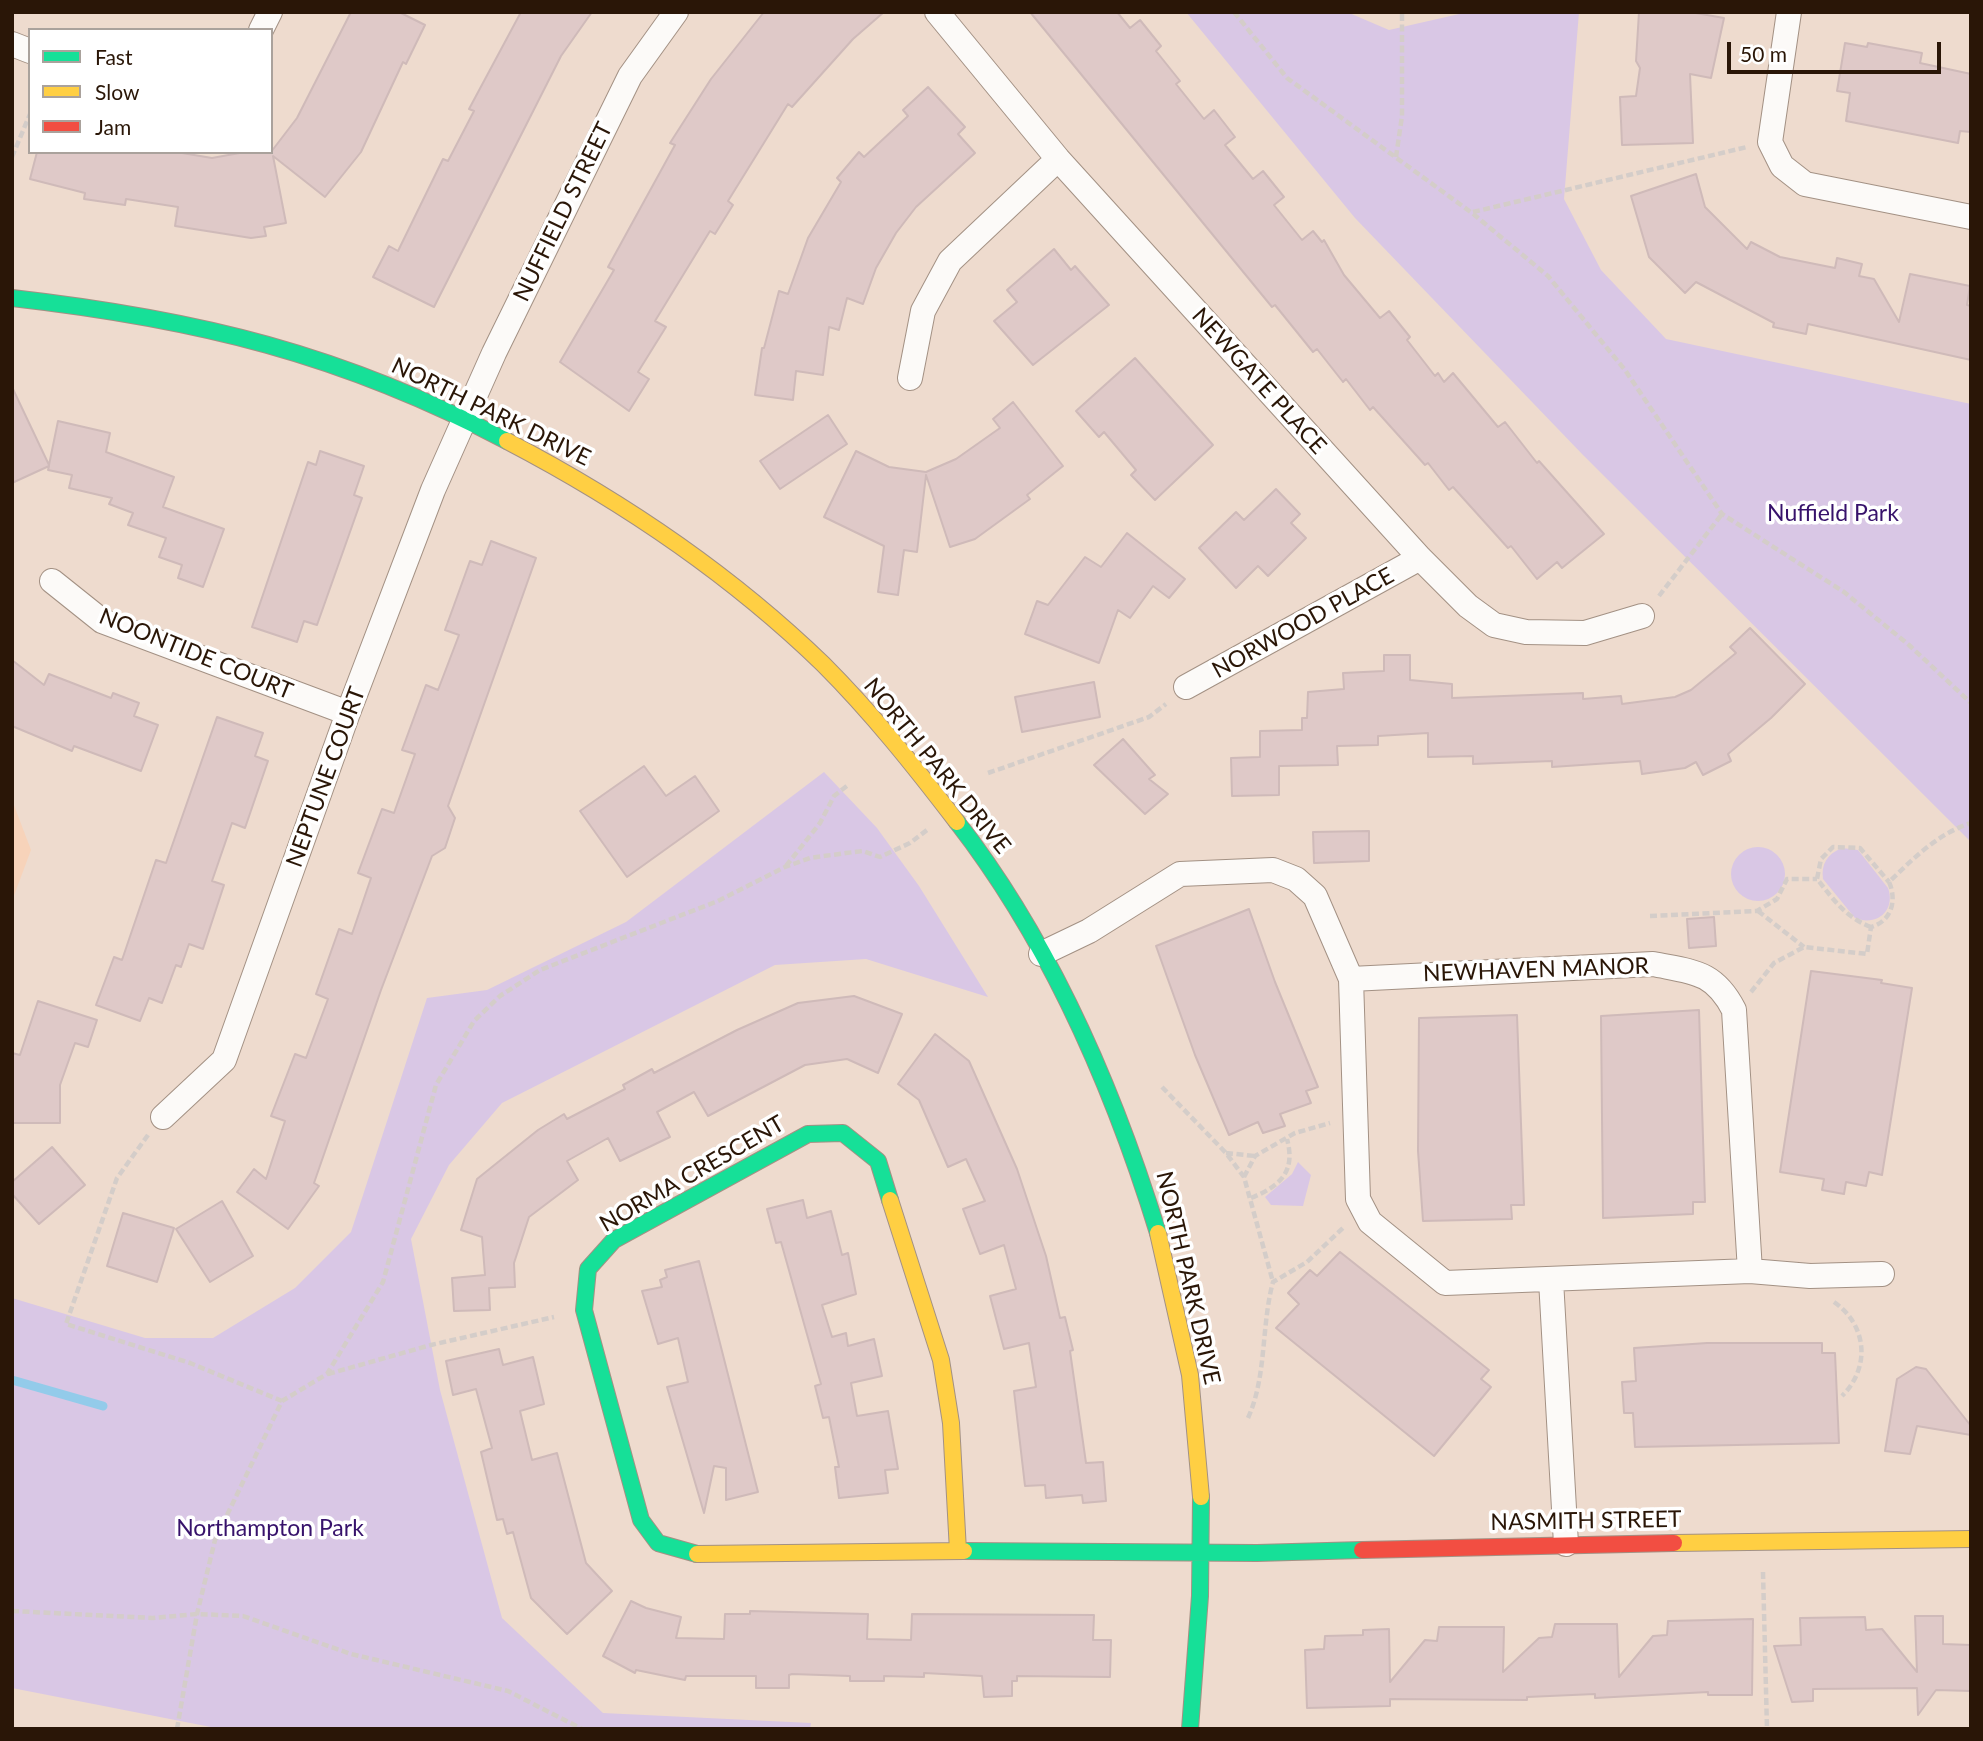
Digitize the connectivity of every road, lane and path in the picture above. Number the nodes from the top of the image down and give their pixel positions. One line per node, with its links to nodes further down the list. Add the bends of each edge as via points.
1 (270, 12): 7 (street)
2 (677, 12): 17 (street, NUFFIELD STREET, via 630,76)
3 (937, 12): 12 (street, NEWGATE PLACE)
4 (1234, 12): 11 (path, via 1287,78)
5 (1402, 12): 11 (path, via 1402,116)
6 (1789, 12): 9 (street)
7 (262, 28)
8 (28, 119): 10 (path)
9 (1770, 142): 13 (path); 14 (street, via 1782,166 1805,184)
10 (12, 157)
11 (1396, 157): 13 (path)
12 (1058, 159): 16 (street, via 950,261 923,311); 19 (street, NEWGATE PLACE)
13 (1472, 212): 18 (path, via 1548,276 1625,370)
14 (1971, 217)
15 (12, 298): 17 (street, NORTH PARK DRIVE, via 176,319 263,341 345,368)
16 (910, 378)
17 (465, 419): 24 (street, NEPTUNE COURT); 27 (street, NORTH PARK DRIVE, via 610,498 737,588 853,696)
18 (1722, 514): 21 (path); 23 (path, via 1844,592)
19 (1420, 558): 21 (street, NEWGATE PLACE, via 1494,625 1526,632 1585,633); 22 (street, NORWOOD PLACE)
20 (52, 581): 24 (street, NOONTIDE COURT, via 102,621)
21 (1642, 616)
22 (1186, 687): 25 (path, via 1149,717)
23 (1971, 704)
24 (348, 713): 40 (street, NEPTUNE COURT, via 224,1060)
25 (988, 773)
26 (848, 785): 29 (path, via 834,796 820,823)
27 (950, 813): 29 (path, via 910,844 880,856 863,851 810,858); 36 (street, NORTH PARK DRIVE, via 1000,882)
28 (1971, 823): 31 (path, via 1929,844)
29 (785, 867): 54 (path, via 718,901 540,970 500,996 474,1021 436,1085 383,1282)
30 (1817, 879): 31 (path, via 1826,852 1845,845 1860,848); 32 (path, via 1787,879 1776,899); 34 (path, via 1842,911)
31 (1889, 882): 34 (path, via 1894,901 1891,911)
32 (1757, 911): 33 (path); 35 (path)
33 (1650, 916)
34 (1871, 927): 35 (path, via 1867,954)
35 (1804, 947): 38 (path, via 1774,963)
36 (1041, 954): 37 (street, via 1089,931 1180,874 1273,870 1296,879 1315,896); 62 (street, NORTH PARK DRIVE, via 1117,1108 1165,1259 1190,1375)
37 (1351, 979): 38 (street, NEWHAVEN MANOR, via 1653,964 1701,973 1723,988); 41 (street)
38 (1734, 1010): 48 (street)
39 (1162, 1087): 43 (path)
40 (163, 1116): 56 (path, via 117,1178 66,1324 190,1363)
41 (1355, 1122): 42 (path, via 1327,1123); 47 (street, via 1358,1199)
42 (1287, 1139): 44 (path); 46 (path, via 1289,1168 1273,1186)
43 (1226, 1153): 44 (path); 45 (path)
44 (1255, 1156): 45 (path)
45 (1244, 1177): 46 (path)
46 (1251, 1199): 52 (path)
47 (1363, 1210): 51 (street, via 1370,1222 1445,1283); 52 (path, via 1307,1262)
48 (1750, 1271): 50 (street); 51 (street)
49 (1882, 1274): 50 (street)
50 (1810, 1276): 55 (path, via 1821,1293 1848,1312 1858,1328 1863,1348 1860,1369)
51 (1551, 1280): 60 (street)
52 (1273, 1282): 57 (path)
53 (584, 1310): 54 (path); 61 (street, NORMA CRESCENT, via 641,1520 658,1543 691,1555); 61 (street, NORMA CRESCENT, via 588,1269 614,1241 808,1134 843,1133 878,1161 941,1360 951,1423)
54 (327, 1374): 56 (path)
55 (1842, 1396)
56 (282, 1401): 64 (path, via 215,1540)
57 (1248, 1418)
58 (1971, 1539): 59 (street, NASMITH STREET)
59 (1762, 1541): 60 (street, NASMITH STREET); 68 (path)
60 (1566, 1544): 62 (street, NASMITH STREET)
61 (958, 1551): 62 (street, NORMA CRESCENT)
62 (1202, 1553): 67 (street, NORTH PARK DRIVE)
63 (12, 1611): 64 (path, via 153,1618)
64 (197, 1614): 65 (path); 66 (path, via 243,1616 351,1654 508,1691)
65 (177, 1729)
66 (582, 1729)
67 (1190, 1729)
68 (1767, 1729)

